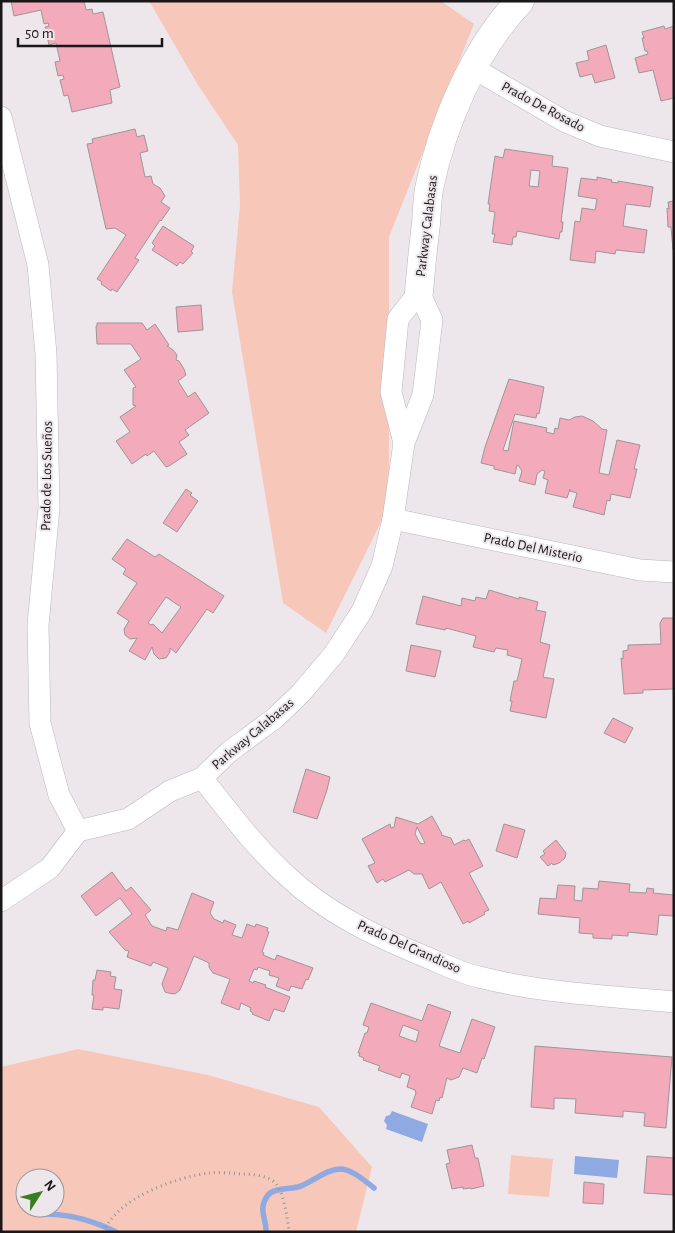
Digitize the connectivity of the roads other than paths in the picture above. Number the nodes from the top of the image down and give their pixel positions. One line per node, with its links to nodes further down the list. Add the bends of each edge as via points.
1 (520, 1): 2 (street, Parkway Calabasas, via 493,35)
2 (473, 68): 4 (street, Prado De Rosado, via 564,121 600,136); 5 (street, Parkway Calabasas, via 454,107 429,190)
3 (1, 117): 10 (street, Prado de Los Sueños, via 38,265 43,313 49,508 38,625 40,724 59,796)
4 (674, 152)
5 (419, 292): 6 (street, Parkway Calabasas, via 432,320 423,395); 6 (street, Parkway Calabasas, via 398,318 391,392)
6 (404, 443): 7 (street, Parkway Calabasas)
7 (393, 519): 8 (street, Prado Del Misterio, via 640,570); 9 (street, Parkway Calabasas, via 382,566 362,611 334,654 275,718 229,752)
8 (674, 572)
9 (202, 778): 10 (street, Parkway Calabasas, via 170,791 128,819); 12 (street, Prado Del Grandioso, via 251,841 287,876 329,910 370,932 477,977 571,993)
10 (78, 831): 11 (street, via 50,868)
11 (1, 901)
12 (674, 1002)

